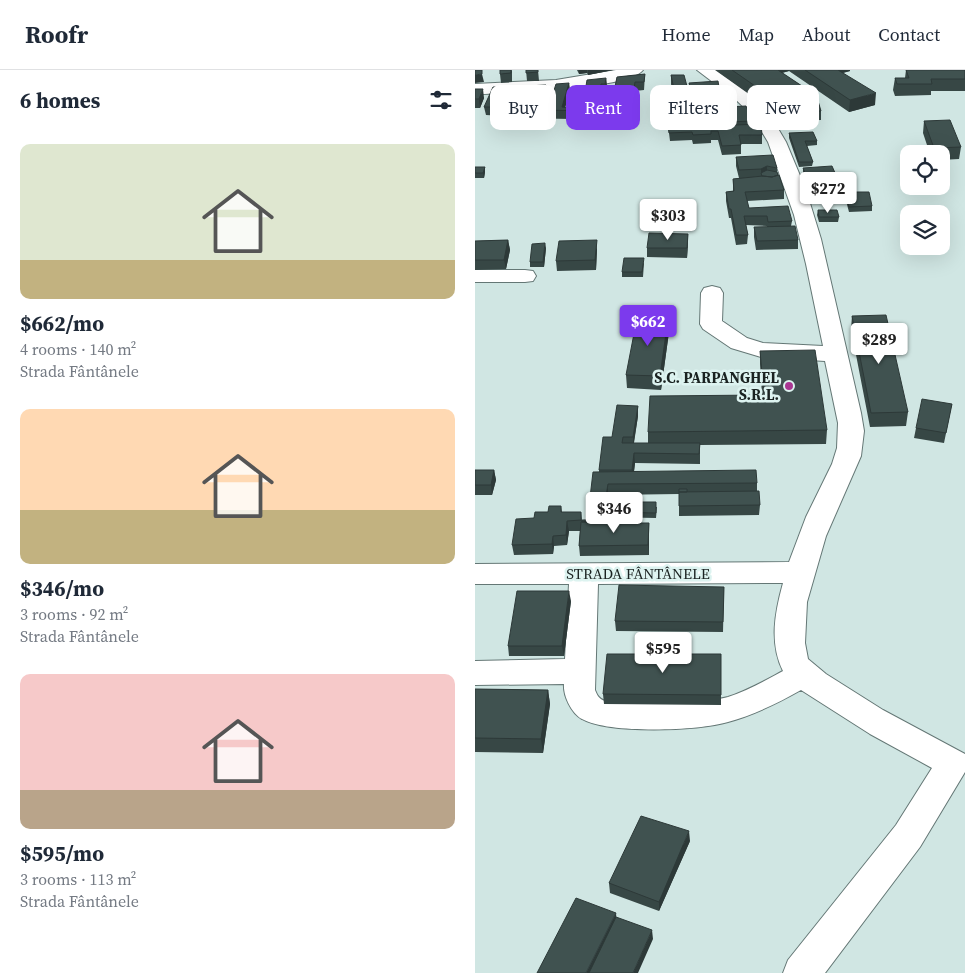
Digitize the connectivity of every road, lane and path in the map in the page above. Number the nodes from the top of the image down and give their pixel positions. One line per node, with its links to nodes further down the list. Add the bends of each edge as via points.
1 (635, 70): 3 (street, via 568,83)
2 (705, 70): 7 (street, via 752,104 770,128 808,226)
3 (475, 88)
4 (475, 276): 5 (street)
5 (525, 276)
6 (712, 293): 7 (street, via 711,324 739,343 761,350)
7 (835, 354): 8 (street, via 851,438 845,468 827,503)
8 (800, 572): 9 (street, STRADA FÂNTÂNELE); 13 (street, via 791,602 790,635 793,658)
9 (584, 573): 10 (street, STRADA FÂNTÂNELE); 11 (street)
10 (475, 574)
11 (579, 671): 12 (street); 13 (street, via 583,703 598,713 616,715 725,711 755,701)
12 (475, 673)
13 (803, 675): 14 (street)
14 (959, 769): 15 (street)
15 (803, 973)

